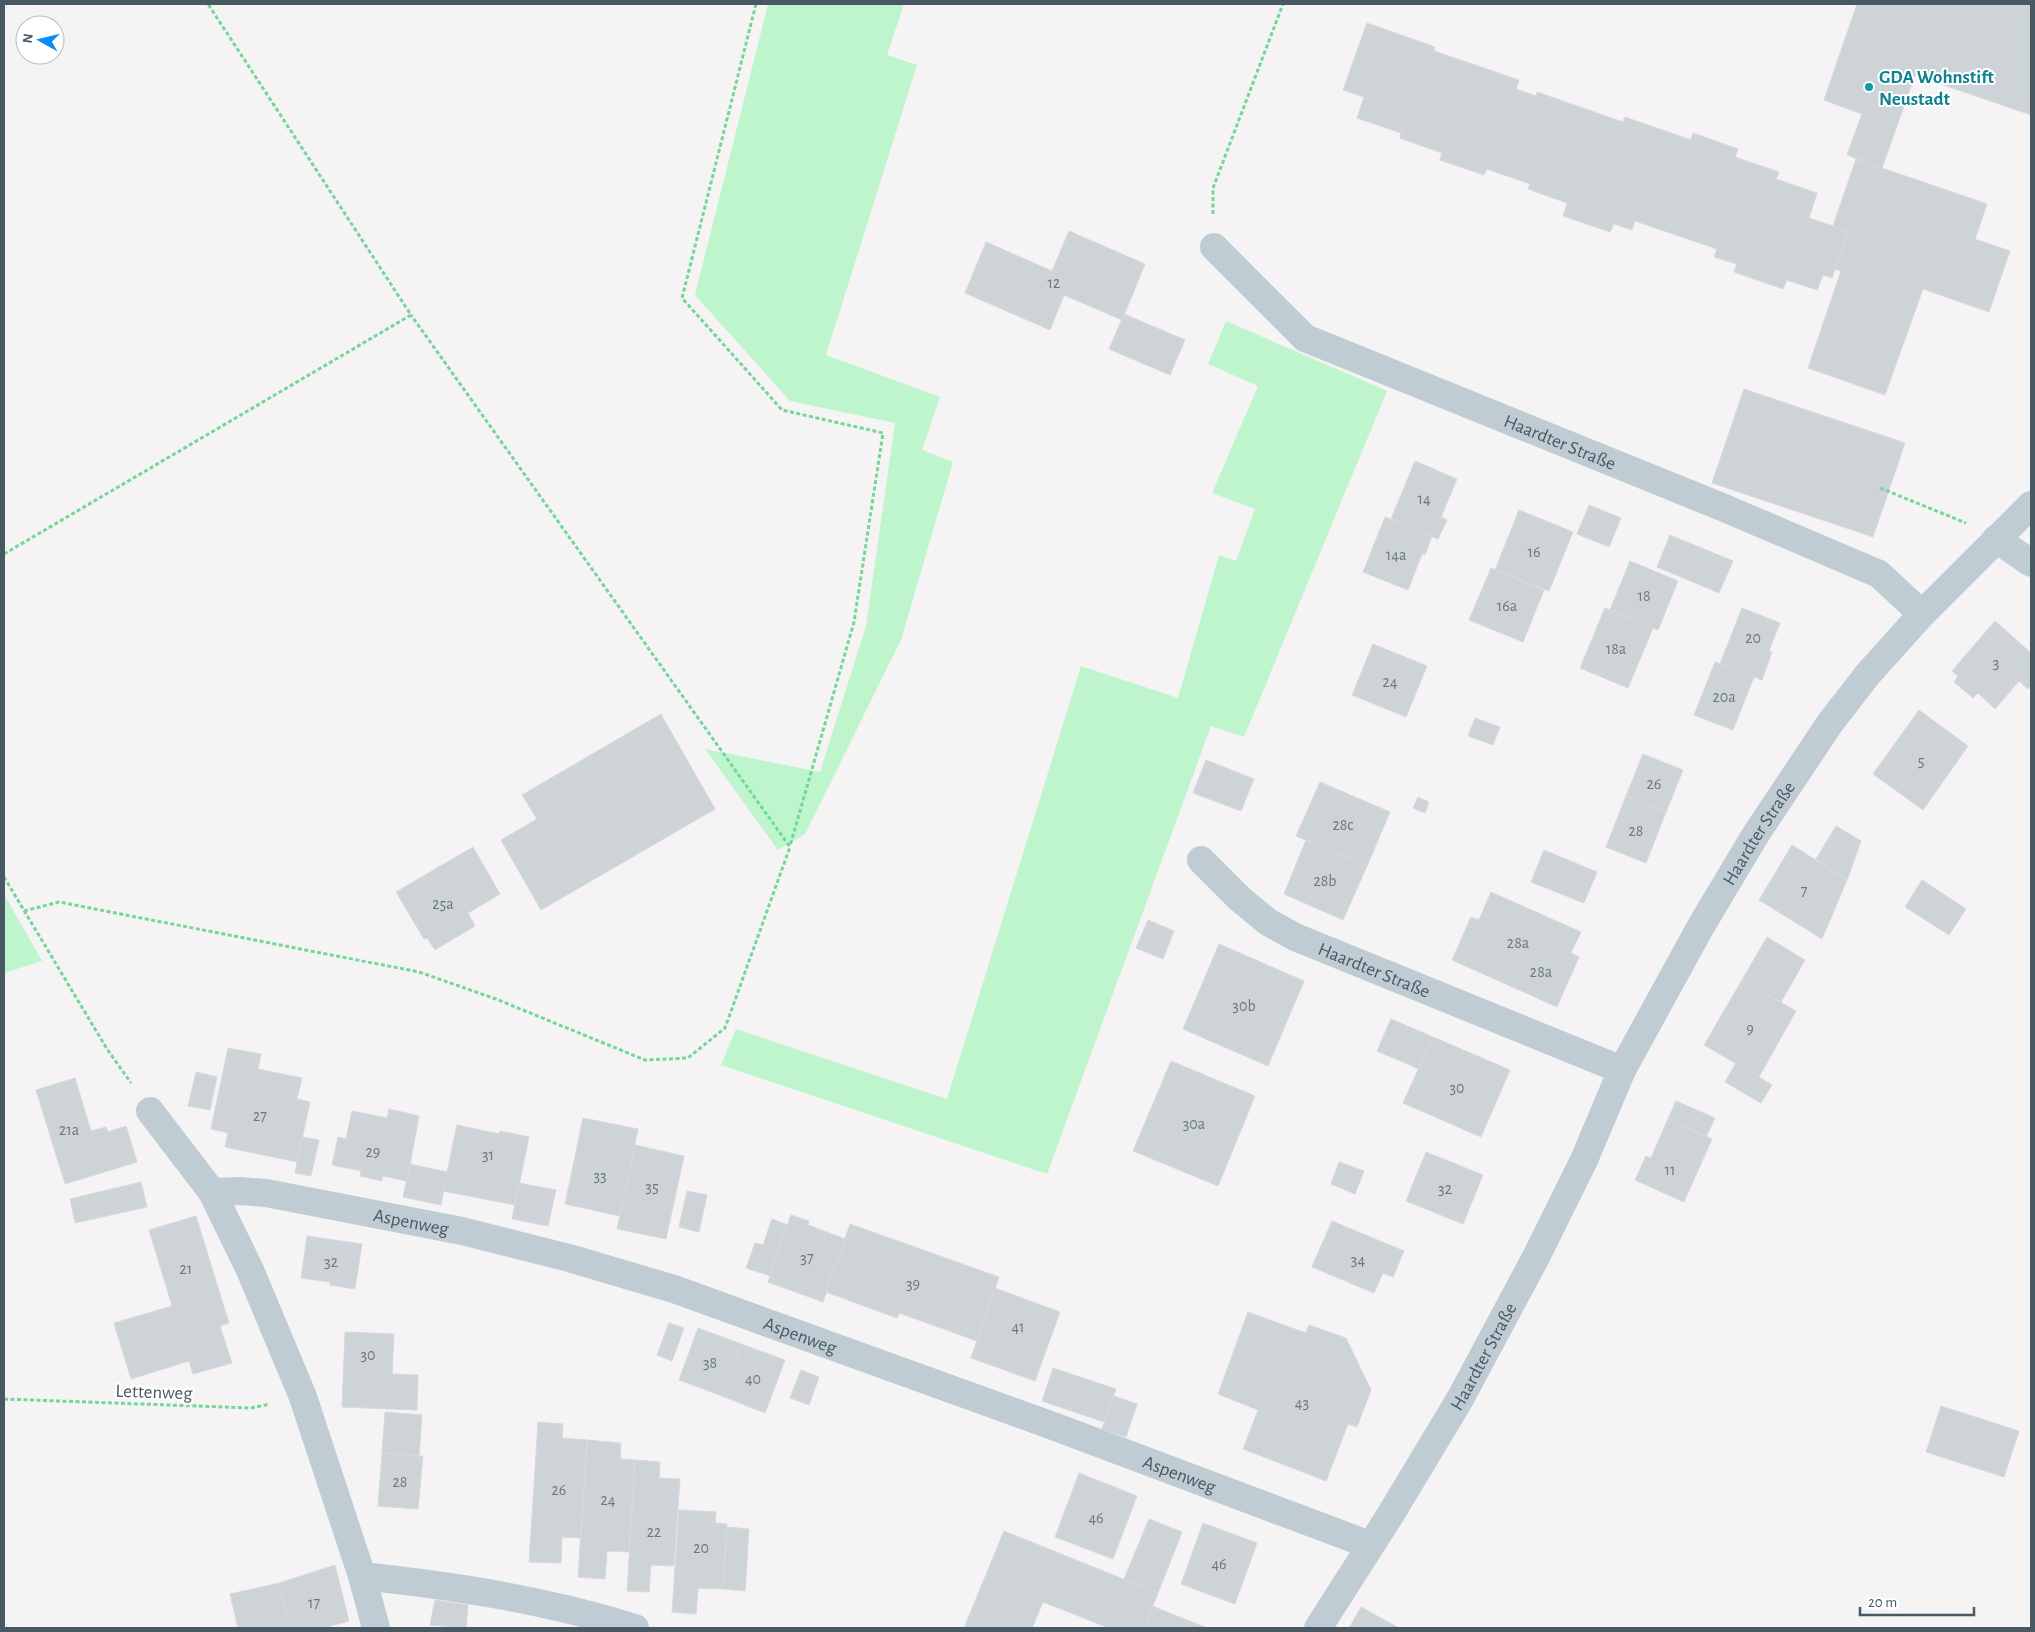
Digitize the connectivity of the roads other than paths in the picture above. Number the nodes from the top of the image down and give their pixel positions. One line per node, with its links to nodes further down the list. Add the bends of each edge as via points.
1 (1214, 247): 5 (street, Haardter Straße, via 1305,338 1880,574)
2 (2031, 505): 3 (street, Haardter Straße)
3 (1996, 538): 4 (street); 5 (street, Haardter Straße)
4 (2031, 563)
5 (1922, 614): 7 (street, Haardter Straße, via 1868,674 1800,767 1701,926)
6 (1201, 860): 7 (street, Haardter Straße, via 1268,922 1295,937)
7 (1622, 1070): 10 (street, Haardter Straße, via 1584,1160 1460,1399)
8 (150, 1111): 9 (street)
9 (212, 1192): 10 (street, Aspenweg, via 266,1193 462,1231 674,1289); 11 (street, via 250,1270 303,1397)
10 (1370, 1545): 14 (street, Haardter Straße)
11 (362, 1576): 12 (street); 13 (street, via 500,1594)
12 (376, 1628)
13 (635, 1628)
14 (1318, 1628)

